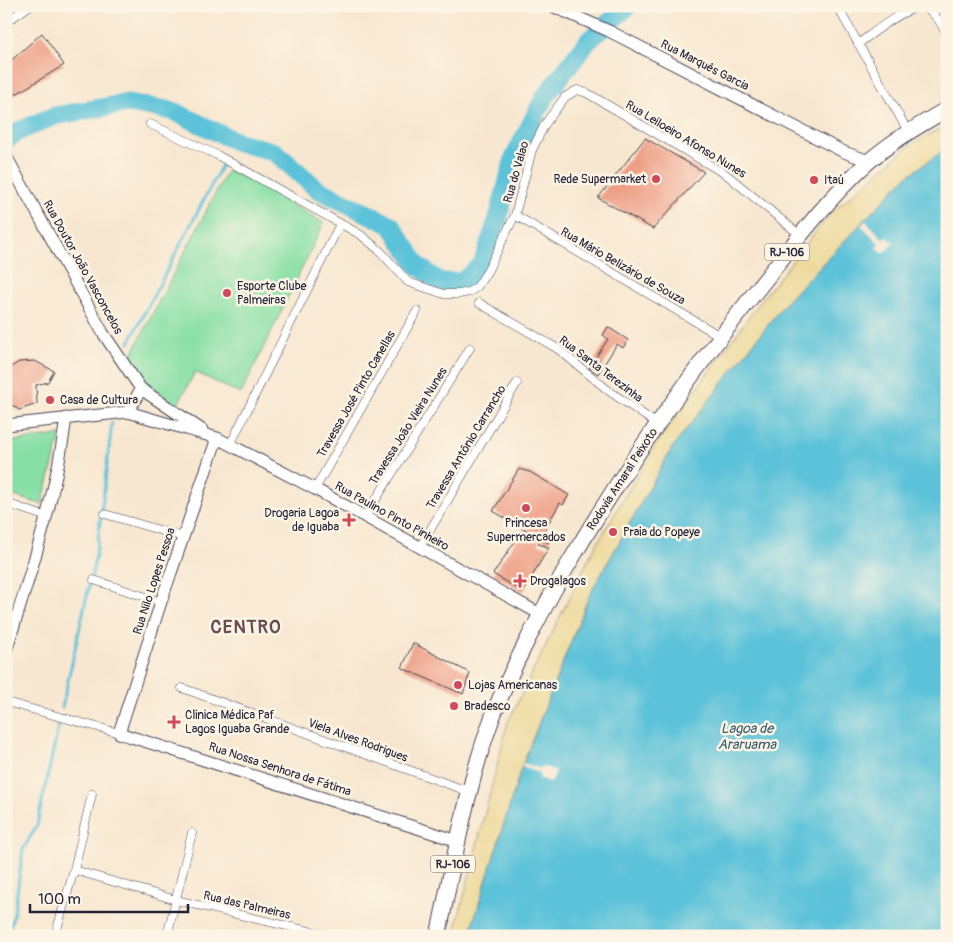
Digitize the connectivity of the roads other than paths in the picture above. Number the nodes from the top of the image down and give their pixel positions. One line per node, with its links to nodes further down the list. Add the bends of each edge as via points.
1 (29, 6): 4 (street)
2 (552, 6): 11 (street, Rua Marquês Garcia, via 609,31)
3 (837, 6): 6 (street)
4 (6, 22)
5 (947, 34): 6 (street, via 936,16 923,7 913,8)
6 (858, 44): 10 (street)
7 (577, 90): 15 (street, Rua do Valao, via 566,97 545,124 532,150); 17 (street, Rua Leiloeiro Afonso Nunes, via 727,174)
8 (947, 109): 10 (highway, Rodovia Amaral Peixoto / RJ-106)
9 (150, 124): 16 (street, Rua do Valao, via 217,155)
10 (909, 132): 13 (highway, Rodovia Amaral Peixoto / RJ-106)
11 (844, 152): 13 (street, Rua Marquês Garcia); 14 (street)
12 (6, 156): 23 (street, Rua Doutor João Vasconcelos, via 103,333)
13 (869, 161): 14 (highway, Rodovia Amaral Peixoto / RJ-106)
14 (857, 173): 17 (highway, Rodovia Amaral Peixoto / RJ-106)
15 (515, 215): 16 (street, Rua do Valao, via 477,287 459,294 444,294 408,282 373,244); 20 (street, Rua Mário Belizário de Souza)
16 (340, 224): 31 (street)
17 (800, 236): 20 (highway, Rodovia Amaral Peixoto / RJ-106)
18 (479, 302): 28 (street, Rua Santa Terezinha, via 558,349 609,392)
19 (417, 311): 32 (street, Travessa José Pinto Canellas)
20 (720, 336): 28 (highway, Rodovia Amaral Peixoto / RJ-106)
21 (470, 348): 36 (street, Travessa João Vieira Nunes)
22 (517, 383): 38 (street, Travessa Antônio Carrancho)
23 (141, 389): 24 (street); 25 (street)
24 (128, 412): 26 (street); 29 (street)
25 (177, 414): 29 (street, via 176,423); 30 (street)
26 (66, 418): 27 (street); 35 (street)
27 (9, 423)
28 (657, 424): 41 (highway, Rodovia Amaral Peixoto / RJ-106, via 600,511)
29 (169, 425): 30 (street)
30 (217, 438): 31 (street, Rua Paulino Pinto Pinheiro); 37 (street, Rua Nilo Lopes Pessoa)
31 (230, 445): 32 (street, Rua Paulino Pinto Pinheiro)
32 (314, 489): 36 (street, Rua Paulino Pinto Pinheiro)
33 (6, 503): 35 (street)
34 (105, 514): 37 (street)
35 (47, 517): 42 (street)
36 (365, 517): 38 (street, Rua Paulino Pinto Pinheiro)
37 (183, 537): 40 (street, Rua Nilo Lopes Pessoa)
38 (420, 547): 41 (street, Rua Paulino Pinto Pinheiro)
39 (94, 580): 40 (street)
40 (161, 602): 45 (street, Rua Nilo Lopes Pessoa)
41 (540, 614): 46 (highway, Rodovia Amaral Peixoto / RJ-106, via 516,660 494,715)
42 (6, 651)
43 (182, 688): 46 (street, Viela Alves Rodrigues)
44 (6, 702): 45 (street, Rua Nossa Senhora de Fátima)
45 (119, 733): 49 (street, Rua Nossa Senhora de Fátima)
46 (470, 792): 49 (highway, Rodovia Amaral Peixoto / RJ-106)
47 (92, 794): 50 (street)
48 (192, 833): 51 (street)
49 (458, 841): 55 (highway, Rodovia Amaral Peixoto / RJ-106)
50 (74, 870): 51 (street, Rua das Palmeiras); 52 (street)
51 (176, 900): 53 (street); 54 (street, Rua das Palmeiras)
52 (55, 936)
53 (167, 936)
54 (330, 936)
55 (438, 936)

